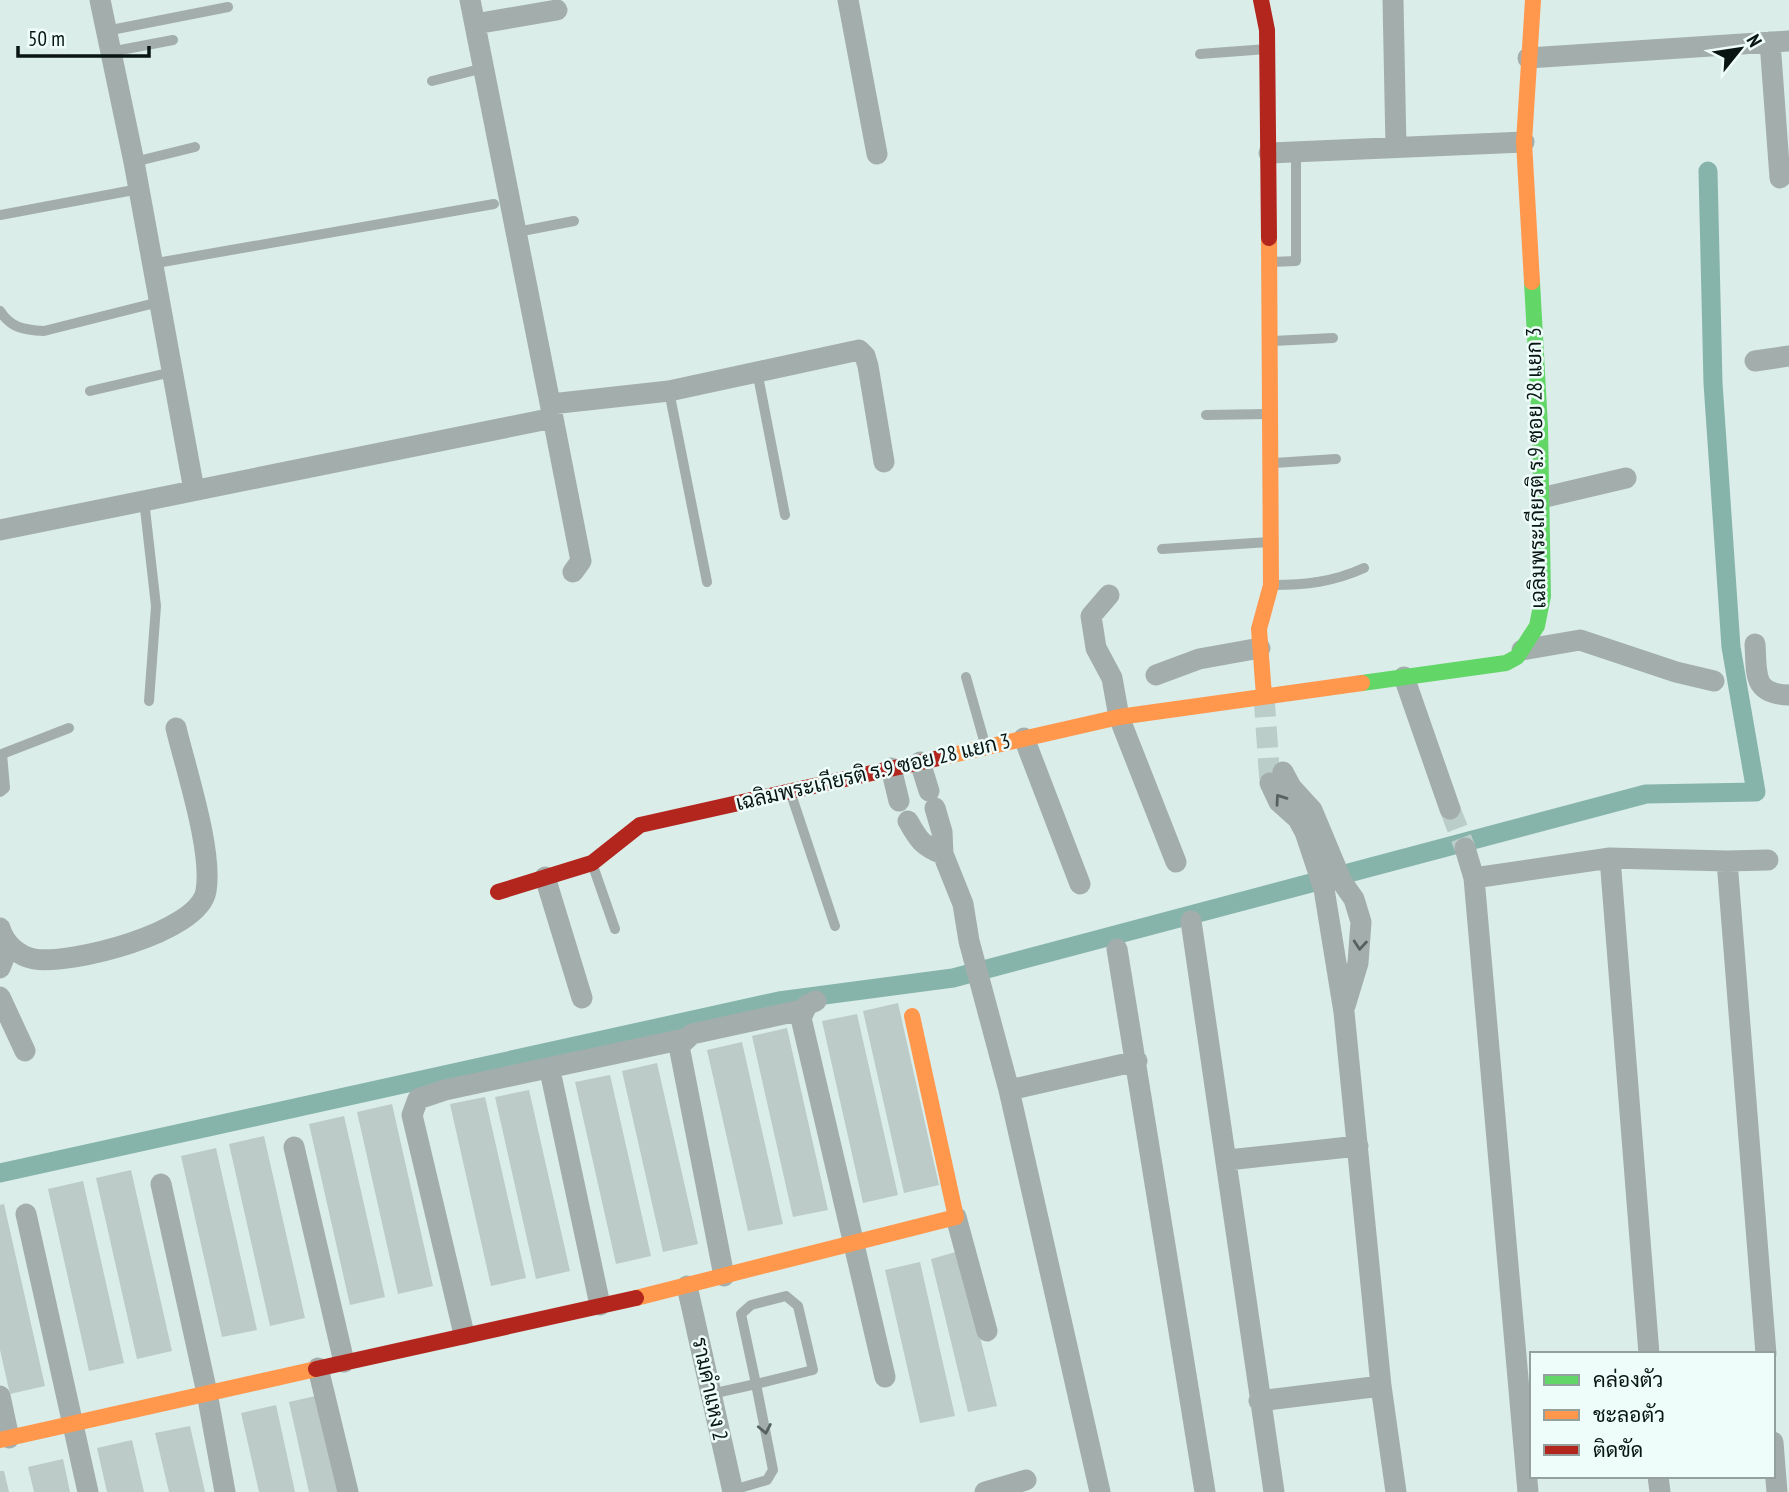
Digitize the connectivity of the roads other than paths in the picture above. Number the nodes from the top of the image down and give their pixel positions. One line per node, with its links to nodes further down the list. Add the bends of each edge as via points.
1 (100, 0): 11 (street)
2 (470, 0): 9 (street)
3 (848, 0): 23 (street)
4 (1261, 0): 13 (street)
5 (1393, 0): 20 (street)
6 (1533, 0): 15 (street, เฉลิมพระเกียรติ ร.9 ซอย 28 แยก 3)
7 (228, 7): 11 (lane)
8 (557, 10): 9 (street)
9 (475, 24): 16 (street)
10 (173, 40): 11 (lane)
11 (108, 41): 24 (street)
12 (1780, 41): 15 (street); 25 (street)
13 (1268, 49): 14 (lane); 21 (street)
14 (1200, 54)
15 (1528, 58): 18 (street, เฉลิมพระเกียรติ ร.9 ซอย 28 แยก 3)
16 (484, 68): 17 (lane); 30 (street)
17 (432, 81)
18 (1524, 142): 20 (street); 51 (street, เฉลิมพระเกียรติ ร.9 ซอย 28 แยก 3)
19 (195, 147): 24 (lane)
20 (1395, 147): 22 (street)
21 (1269, 153): 22 (street); 31 (street)
22 (1296, 153): 31 (lane, via 1296,261)
23 (877, 154)
24 (134, 162): 26 (street)
25 (1780, 178)
26 (139, 189): 28 (lane); 32 (street)
27 (494, 204): 32 (lane)
28 (0, 215)
29 (574, 221): 30 (lane)
30 (517, 232): 43 (street)
31 (1270, 262): 36 (street)
32 (151, 264): 33 (street)
33 (159, 302): 34 (lane, via 44,331 10,324); 40 (street)
34 (0, 311)
35 (1333, 338): 36 (lane)
36 (1270, 341): 44 (street)
37 (1789, 356): 38 (street)
38 (1755, 361)
39 (757, 371): 42 (street); 47 (street, via 859,350 868,366); 53 (lane)
40 (172, 372): 41 (lane); 50 (street)
41 (90, 391)
42 (670, 391): 43 (street); 59 (lane)
43 (552, 411): 50 (street); 58 (street, via 581,561)
44 (1271, 414): 45 (lane); 48 (street)
45 (1206, 415)
46 (1336, 459): 48 (lane)
47 (884, 462)
48 (1271, 463): 55 (street)
49 (1626, 478): 51 (street)
50 (194, 489): 52 (street)
51 (1541, 498): 64 (street, เฉลิมพระเกียรติ ร.9 ซอย 28 แยก 3, via 1544,596 1537,626)
52 (144, 500): 54 (street); 71 (lane, via 156,606)
53 (785, 515)
54 (0, 530)
55 (1271, 542): 56 (lane); 60 (street)
56 (1163, 549)
57 (1364, 568): 60 (lane, via 1311,585)
58 (573, 572)
59 (708, 582)
60 (1271, 584): 63 (street, via 1259,629)
61 (1109, 595): 72 (street, via 1091,616 1096,648 1112,678)
62 (1755, 644): 69 (street, via 1760,685 1765,691)
63 (1259, 648): 65 (street, via 1199,659); 70 (street)
64 (1522, 650): 67 (street, เฉลิมพระเกียรติ ร.9 ซอย 28 แยก 3, via 1506,663); 68 (street, via 1580,640)
65 (1156, 675)
66 (966, 677): 76 (lane)
67 (1404, 677): 70 (street, เฉลิมพระเกียรติ ร.9 ซอย 28 แยก 3); 83 (street)
68 (1714, 681)
69 (1789, 695)
70 (1264, 696): 72 (street, เฉลิมพระเกียรติ ร.9 ซอย 28 แยก 3)
71 (149, 701)
72 (1119, 717): 75 (street, เฉลิมพระเกียรติ ร.9 ซอย 28 แยก 3); 90 (street)
73 (69, 728): 81 (lane, via 2,754 5,788)
74 (176, 728): 100 (street, via 206,872 206,894 191,914 139,940 74,958 35,959 20,954)
75 (1024, 738): 76 (street, เฉลิมพระเกียรติ ร.9 ซอย 28 แยก 3); 94 (street)
76 (986, 747): 77 (street, เฉลิมพระเกียรติ ร.9 ซอย 28 แยก 3)
77 (920, 762): 78 (street, เฉลิมพระเกียรติ ร.9 ซอย 28 แยก 3); 86 (street, via 943,832)
78 (891, 768): 80 (street, เฉลิมพระเกียรติ ร.9 ซอย 28 แยก 3); 82 (street)
79 (1276, 778): 95 (street, via 1312,810)
80 (790, 791): 91 (street, เฉลิมพระเกียรติ ร.9 ซอย 28 แยก 3, via 640,825); 98 (lane)
81 (0, 792)
82 (899, 801)
83 (1450, 808)
84 (908, 821): 86 (street, via 927,849)
85 (1465, 848): 93 (street)
86 (943, 854): 111 (street, via 963,904)
87 (1610, 858): 89 (street); 93 (street); 124 (street)
88 (1768, 860): 89 (street)
89 (1727, 861): 125 (street)
90 (1176, 862)
91 (592, 863): 92 (street, เฉลิมพระเกียรติ ร.9 ซอย 28 แยก 3); 99 (lane)
92 (545, 877): 96 (street, เฉลิมพระเกียรติ ร.9 ซอย 28 แยก 3); 104 (street)
93 (1474, 878): 148 (street)
94 (1080, 884)
95 (1333, 885): 105 (street); 105 (street, one-way to 105, via 1354,899 1362,941)
96 (498, 891)
97 (1191, 921): 114 (street)
98 (835, 926)
99 (615, 929)
100 (5, 936): 102 (street)
101 (1117, 949): 109 (street)
102 (0, 968)
103 (0, 997): 108 (street)
104 (582, 998)
105 (1344, 1012): 112 (street)
106 (912, 1016): 117 (street)
107 (684, 1039): 118 (street, via 809,1006 801,1018); 119 (street, via 679,1055); 123 (street, via 445,1090 418,1100 412,1115)
108 (25, 1051)
109 (1137, 1061): 111 (street); 145 (street)
110 (552, 1080): 121 (street)
111 (1009, 1090): 144 (street)
112 (1358, 1146): 114 (street); 130 (street)
113 (294, 1147): 126 (street)
114 (1228, 1160): 134 (street)
115 (160, 1184): 131 (street)
116 (26, 1214): 135 (street)
117 (956, 1217): 118 (street); 122 (street)
118 (852, 1245): 119 (street); 128 (street)
119 (724, 1276): 120 (street)
120 (687, 1286): 121 (street); 132 (street, รามคำแหง 2)
121 (600, 1305): 123 (street)
122 (987, 1331)
123 (464, 1334): 126 (street)
124 (1649, 1352)
125 (1766, 1352)
126 (344, 1362): 127 (street)
127 (318, 1368): 131 (street); 142 (street)
128 (885, 1377)
129 (756, 1384): 129 (lane, via 741,1314 751,1305 790,1297 798,1306 813,1370); 132 (lane); 139 (lane, one-way to 139, via 773,1470 767,1479)
130 (1381, 1386): 134 (street); 147 (street)
131 (208, 1393): 135 (street); 141 (street)
132 (711, 1394): 139 (street, รามคำแหง 2)
133 (0, 1396): 136 (street)
134 (1259, 1401): 146 (street)
135 (72, 1423): 136 (street); 140 (street)
136 (5, 1439)
137 (1775, 1467): 149 (street)
138 (1026, 1480): 143 (street)
139 (733, 1491)
140 (88, 1492)
141 (225, 1492)
142 (348, 1492)
143 (985, 1492)
144 (1100, 1492)
145 (1205, 1492)
146 (1273, 1492)
147 (1395, 1492)
148 (1528, 1492)
149 (1777, 1492)

